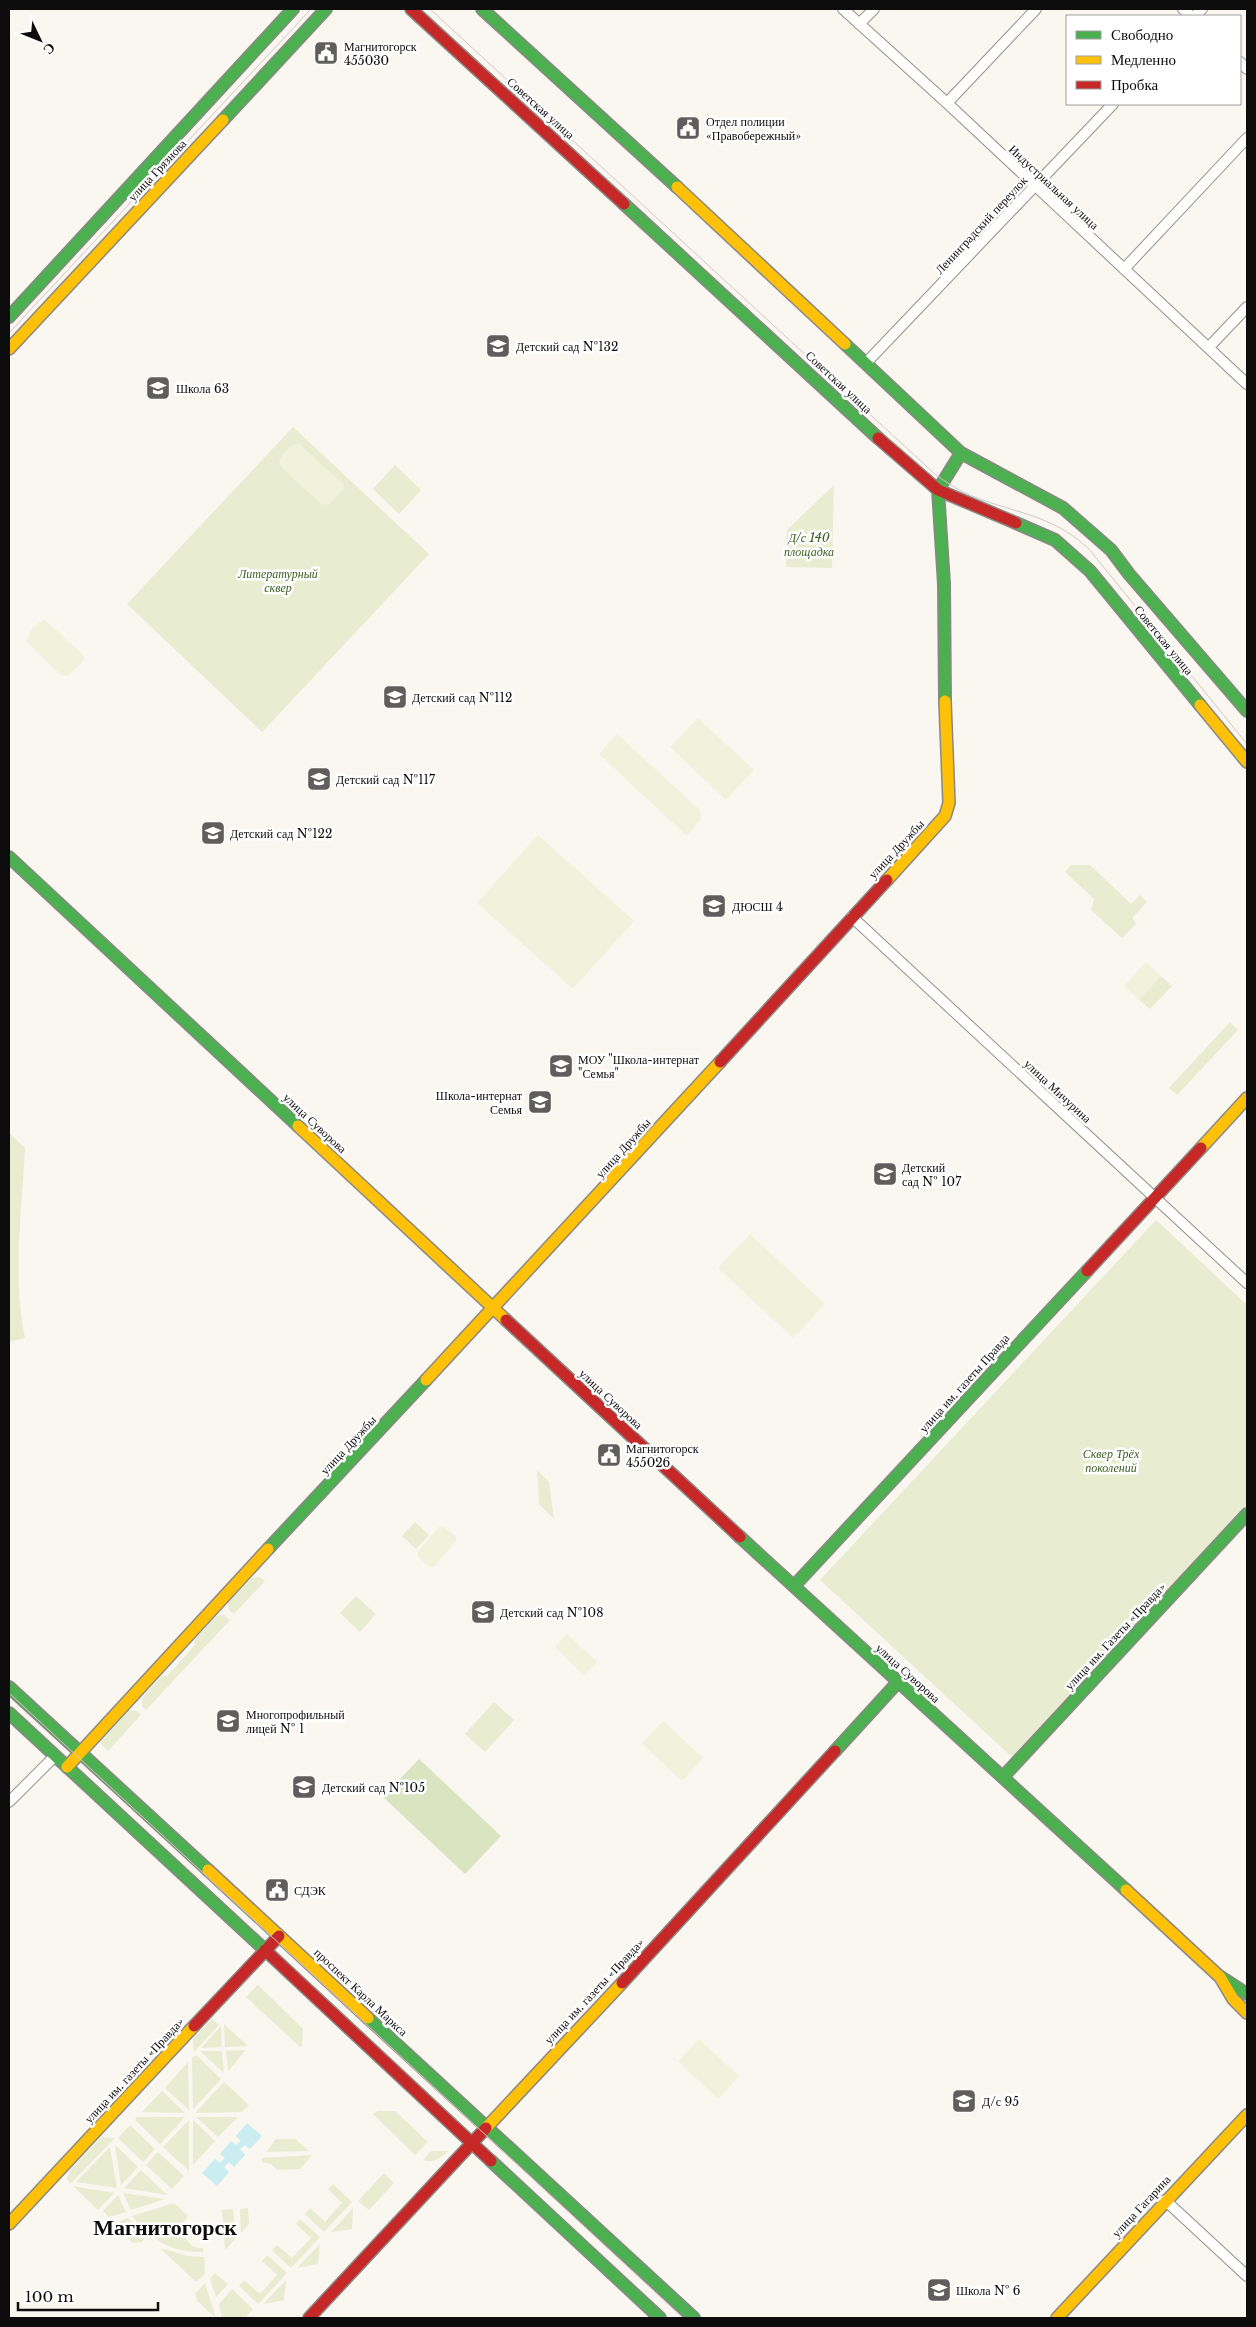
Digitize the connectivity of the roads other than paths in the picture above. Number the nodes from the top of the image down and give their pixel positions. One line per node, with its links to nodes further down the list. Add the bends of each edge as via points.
1 (293, 9): 15 (main road, улица Грязнова)
2 (326, 9): 17 (main road, улица Грязнова)
3 (411, 9): 21 (main road, Советская улица)
4 (482, 9): 18 (main road, Советская улица)
5 (843, 9): 8 (street, Индустриальная улица)
6 (874, 9): 8 (street)
7 (1036, 9): 9 (street)
8 (859, 24): 9 (street, Индустриальная улица)
9 (947, 103): 12 (street, Индустриальная улица)
10 (1112, 105): 12 (street, Ленинградский переулок)
11 (1247, 138): 13 (street)
12 (1034, 186): 13 (street, Индустриальная улица); 18 (street, Ленинградский переулок)
13 (1124, 269): 16 (street, Индустриальная улица)
14 (1247, 307): 16 (street)
15 (9, 317)
16 (1209, 347): 19 (street, Индустриальная улица)
17 (9, 349)
18 (866, 363): 20 (main road, Советская улица)
19 (1247, 384)
20 (961, 453): 21 (main road); 22 (main road, Советская улица, via 1063,508 1111,550)
21 (938, 490): 23 (main road, Советская улица, via 1055,540 1090,571); 25 (main road, улица Дружбы, via 944,584 949,803 945,816 934,830)
22 (1247, 711)
23 (1247, 762)
24 (9, 857): 29 (main road, улица Суворова)
25 (852, 917): 27 (street, улица Мичурина); 29 (main road, улица Дружбы)
26 (1247, 1098): 27 (main road)
27 (1154, 1197): 28 (street, улица Мичурина); 31 (main road, улица им. газеты Правда)
28 (1247, 1283)
29 (494, 1309): 31 (main road, улица Суворова); 36 (main road, улица Дружбы)
30 (1247, 1514): 39 (main road, улица им. Газеты «Правда»)
31 (794, 1586): 32 (main road, улица Суворова)
32 (898, 1682): 39 (main road, улица Суворова); 47 (main road, улица им. газеты «Правда»)
33 (9, 1686): 35 (main road, проспект Карла Маркса)
34 (9, 1713): 37 (main road)
35 (69, 1740): 36 (main road, проспект Карла Маркса); 37 (main road)
36 (82, 1752): 38 (main road, улица Дружбы); 41 (main road, проспект Карла Маркса)
37 (54, 1756): 38 (main road); 40 (street)
38 (67, 1768): 42 (main road)
39 (1003, 1777): 43 (main road, улица Суворова)
40 (9, 1802)
41 (279, 1936): 42 (main road, улица им. газеты «Правда»); 47 (main road, проспект Карла Маркса)
42 (264, 1951): 50 (main road); 52 (main road, улица им. газеты «Правда»)
43 (1220, 1977): 44 (main road, улица Суворова); 45 (main road, улица Суворова)
44 (1247, 1994)
45 (1247, 2013)
46 (1247, 2115): 49 (main road, улица Гагарина)
47 (487, 2127): 50 (main road, улица им. газеты «Правда»); 56 (main road, проспект Карла Маркса)
48 (1247, 2128): 49 (main road)
49 (1232, 2131): 51 (main road, улица Гагарина)
50 (472, 2142): 54 (main road, улица им. газеты «Правда»); 55 (main road)
51 (1165, 2200): 53 (street); 57 (main road, улица Гагарина)
52 (9, 2224)
53 (1247, 2276)
54 (309, 2318)
55 (660, 2318)
56 (694, 2318)
57 (1057, 2318)

